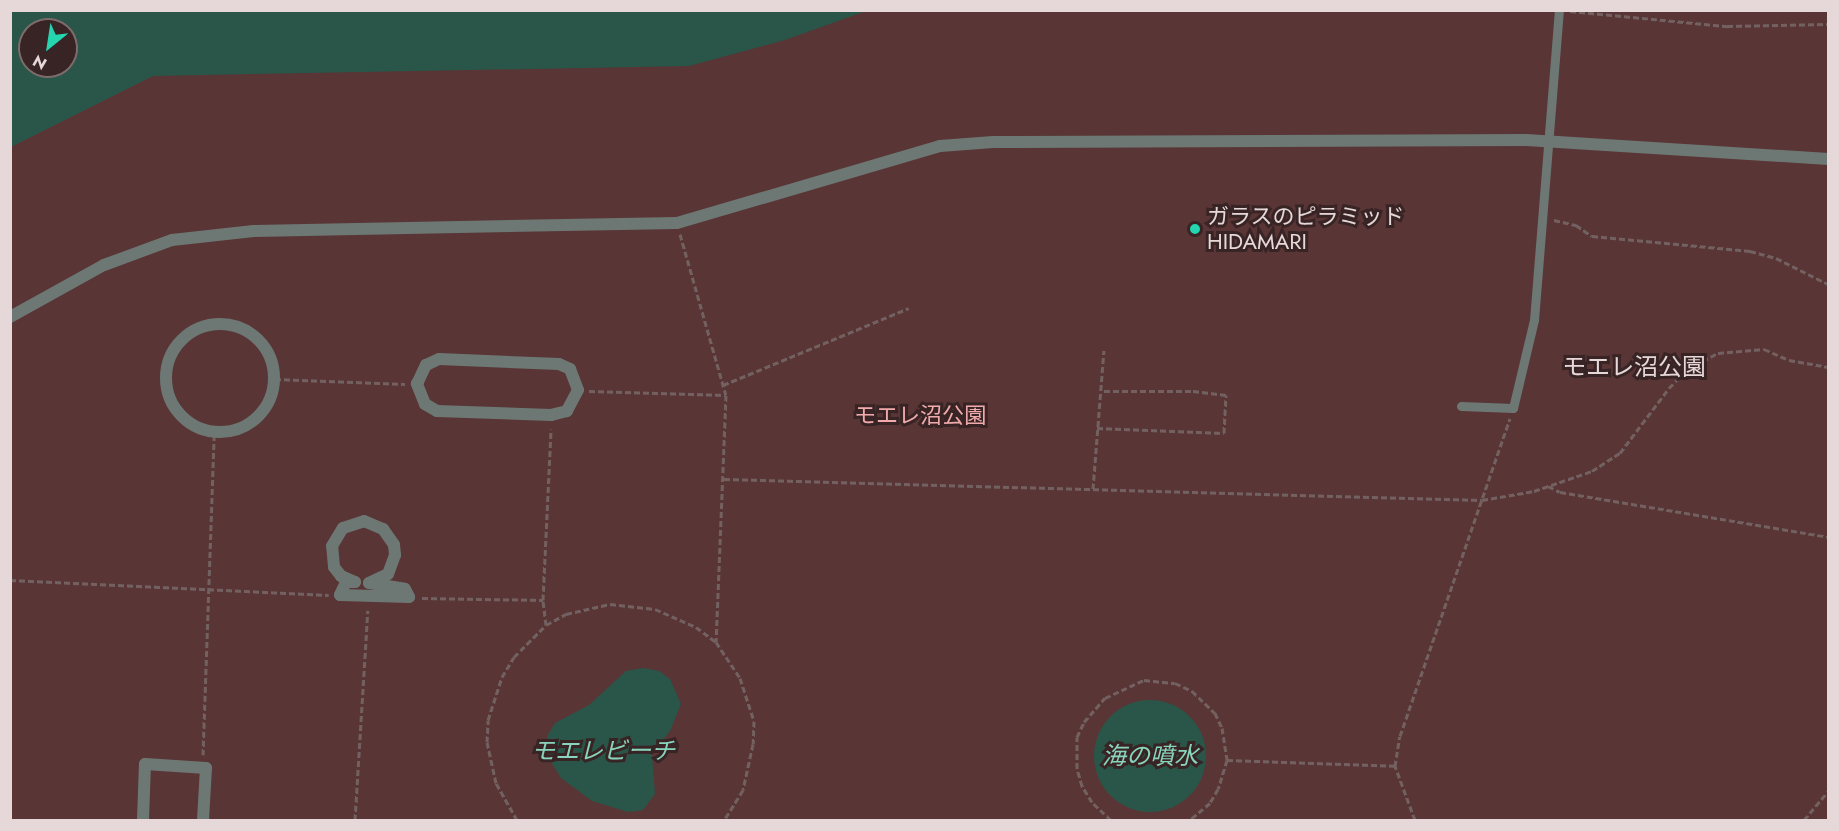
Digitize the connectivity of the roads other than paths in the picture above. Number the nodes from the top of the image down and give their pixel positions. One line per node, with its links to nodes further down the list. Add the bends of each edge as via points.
1 (1560, 10): 2 (lane)
2 (1549, 141): 3 (street); 4 (street, via 993,142 940,146 677,223 254,231 172,240 104,265); 5 (lane, via 1534,320 1513,408)
3 (1828, 159)
4 (10, 317)
5 (1461, 406)
6 (551, 415): 6 (street, via 437,411 425,404 417,384 426,365 439,359 559,363 570,369 578,390 567,411)
7 (214, 433): 7 (street, via 242,428 256,420 273,394 275,379 266,349 243,329 213,324 182,339 166,369 171,402 194,426)
8 (409, 597): 8 (street, via 405,589 369,583 387,574 395,555 384,529 364,521 343,528 332,546 334,567 341,576 355,582 346,582 340,595)
9 (143, 820): 10 (street, via 145,764 203,768)
10 (203, 820)

